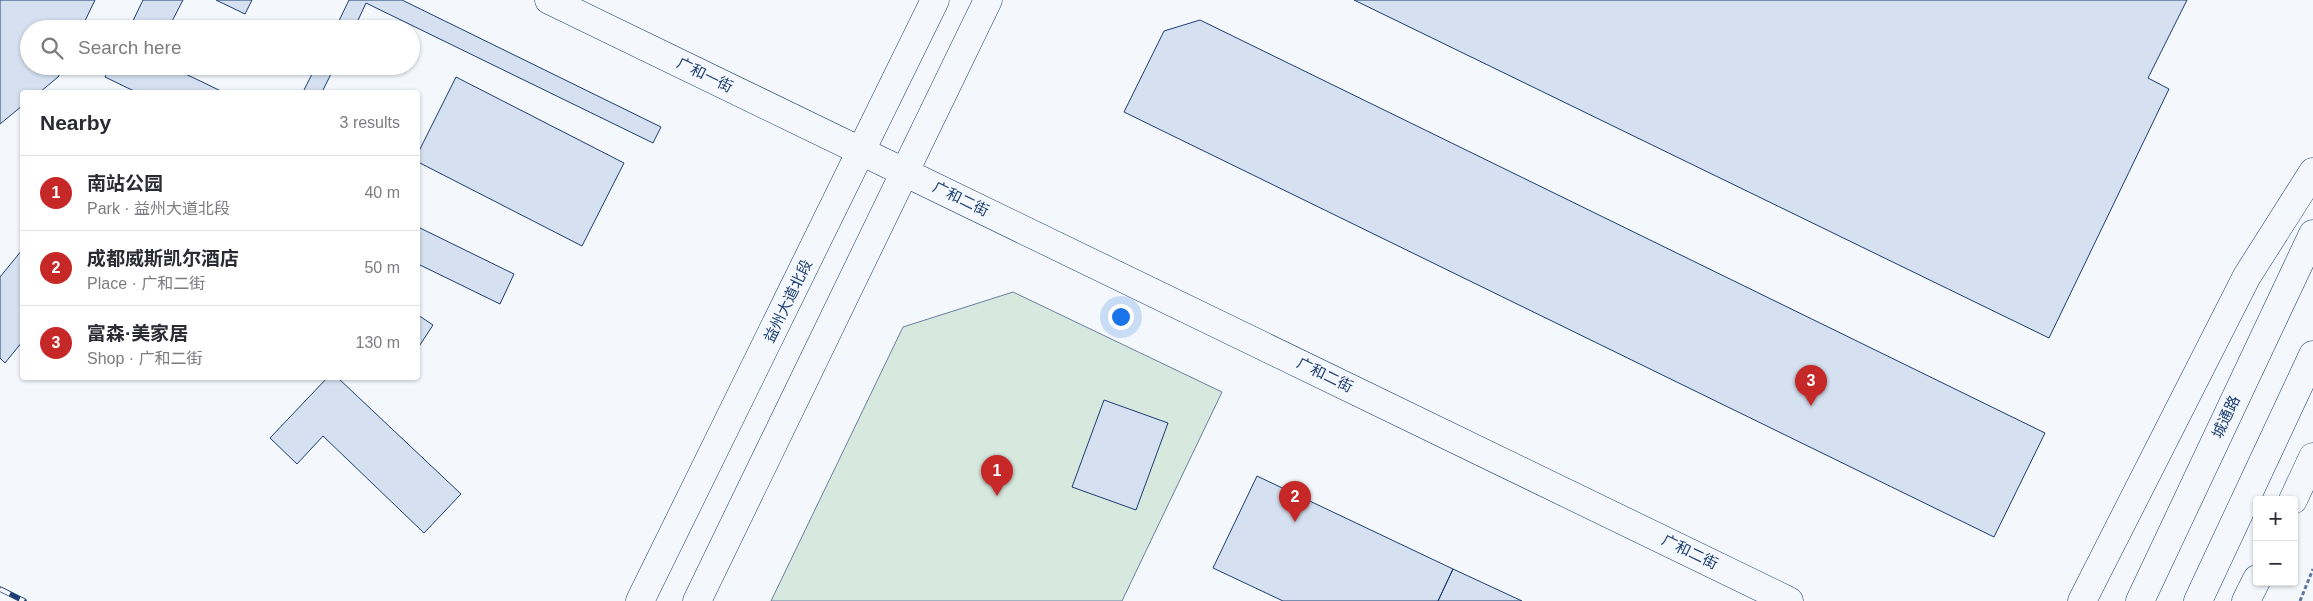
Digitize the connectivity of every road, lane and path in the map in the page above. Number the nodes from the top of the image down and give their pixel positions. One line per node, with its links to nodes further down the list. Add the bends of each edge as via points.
1 (549, 0): 4 (main road, 广和一街)
2 (935, 0): 4 (main road, 益州大道北段)
3 (988, 0): 5 (main road)
4 (861, 151): 5 (main road, 广和二街); 13 (main road, 益州大道北段)
5 (904, 171): 14 (main road); 15 (main road, 广和二街)
6 (2313, 172): 16 (main road, via 2247,276)
7 (2313, 234): 17 (main road, 城通路)
8 (2313, 355): 18 (main road)
9 (2313, 457): 10 (main road)
10 (2295, 496)
11 (2313, 569): 20 (path)
12 (2253, 586): 19 (main road)
13 (640, 601)
14 (697, 601)
15 (1789, 601)
16 (2082, 601)
17 (2140, 601)
18 (2198, 601)
19 (2246, 601)
20 (2300, 601)

